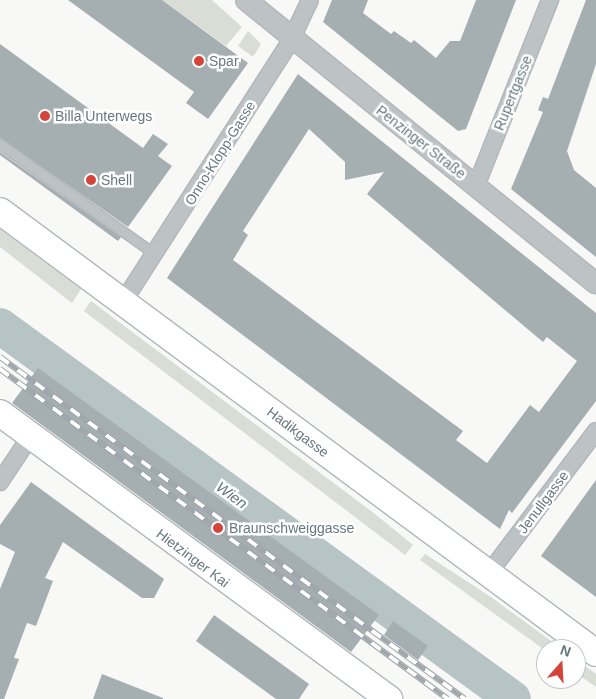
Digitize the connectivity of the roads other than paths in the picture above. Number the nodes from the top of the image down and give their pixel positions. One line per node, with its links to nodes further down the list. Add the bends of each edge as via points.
1 (246, 0): 4 (street, Penzinger Straße)
2 (310, 0): 4 (street, Onno-Klopp-Gasse)
3 (550, 0): 6 (street, Rupertgasse)
4 (291, 40): 6 (street, Penzinger Straße); 8 (street, Onno-Klopp-Gasse)
5 (0, 144): 8 (lane)
6 (476, 186): 9 (street, Penzinger Straße)
7 (0, 211): 10 (main road, Hadikgasse)
8 (155, 254): 10 (street, Onno-Klopp-Gasse)
9 (596, 284)
10 (124, 302): 15 (main road, Hadikgasse)
11 (0, 412): 13 (main road, Hietzinger Kai)
12 (596, 432): 15 (street, Jenullgasse)
13 (30, 437): 14 (street); 17 (main road, Hietzinger Kai)
14 (0, 482)
15 (489, 573): 16 (main road, Hadikgasse)
16 (596, 653)
17 (389, 699)

